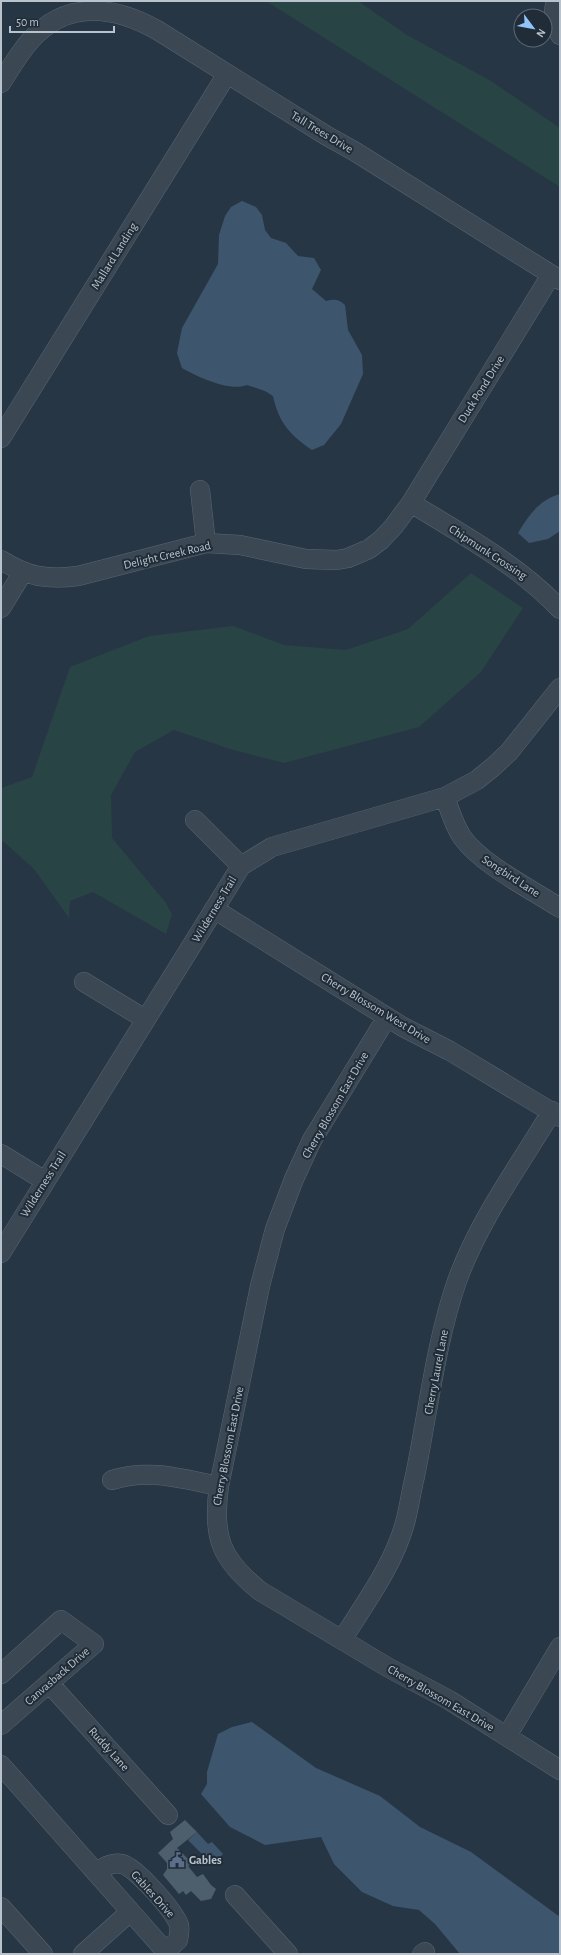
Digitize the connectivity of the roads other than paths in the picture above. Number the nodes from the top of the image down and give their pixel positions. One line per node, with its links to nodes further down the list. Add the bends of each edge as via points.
1 (556, 1): 2 (street, via 553,10 554,22)
2 (560, 35)
3 (227, 74): 4 (street, Tall Trees Drive, via 138,19 98,10 76,13 53,22 35,35); 5 (street, Tall Trees Drive); 6 (street, Mallard Landing)
4 (1, 83)
5 (556, 277): 8 (street, Duck Pond Drive)
6 (1, 438)
7 (200, 490): 9 (street)
8 (411, 503): 9 (street, Delight Creek Road, via 381,540 342,559 306,559 240,545); 13 (street, Chipmunk Crossing, via 514,567 539,587)
9 (206, 543): 11 (street, Delight Creek Road, via 78,576 47,578)
10 (1, 560): 11 (street, Delight Creek Road)
11 (23, 572): 12 (street)
12 (1, 608)
13 (560, 609)
14 (560, 688): 15 (street, Wilderness Trail, via 509,752 476,780)
15 (445, 797): 17 (street, Wilderness Trail, via 272,847); 18 (street, Songbird Lane, via 462,837 471,848 485,860)
16 (195, 820): 17 (street)
17 (240, 866): 19 (street, Wilderness Trail)
18 (560, 908)
19 (214, 909): 21 (street, Cherry Blossom West Drive); 22 (street, Wilderness Trail)
20 (84, 982): 22 (street)
21 (387, 1017): 23 (street, Cherry Blossom West Drive); 28 (street, Cherry Blossom East Drive, via 312,1140 275,1229 260,1286)
22 (145, 1019): 25 (street, Wilderness Trail)
23 (556, 1114): 29 (street, Cherry Laurel Lane, via 483,1225 462,1269 441,1343 405,1522 394,1553)
24 (1, 1154): 25 (street)
25 (46, 1181): 26 (street, Wilderness Trail)
26 (1, 1253)
27 (112, 1480): 28 (street, via 143,1474)
28 (219, 1486): 29 (street, Cherry Blossom East Drive, via 217,1532 226,1554 237,1571 260,1591)
29 (342, 1640): 34 (street, Cherry Blossom East Drive)
30 (560, 1647): 34 (street)
31 (1, 1674): 32 (street, Canvasback Drive, via 61,1620 94,1644)
32 (49, 1683): 33 (street, Canvasback Drive); 37 (street, Ruddy Lane)
33 (2, 1724)
34 (508, 1736): 36 (street, Cherry Blossom East Drive)
35 (1, 1765): 38 (street, Gables Drive)
36 (560, 1770)
37 (168, 1815)
38 (96, 1873): 41 (street, Gables Drive); 42 (street, Gables Drive, via 107,1865 122,1864 142,1878 176,1918 180,1927 178,1940)
39 (235, 1895): 45 (street)
40 (1, 1907): 43 (street)
41 (130, 1912): 42 (street, Gables Drive); 44 (street)
42 (167, 1953)
43 (43, 1954)
44 (83, 1954)
45 (288, 1954)

